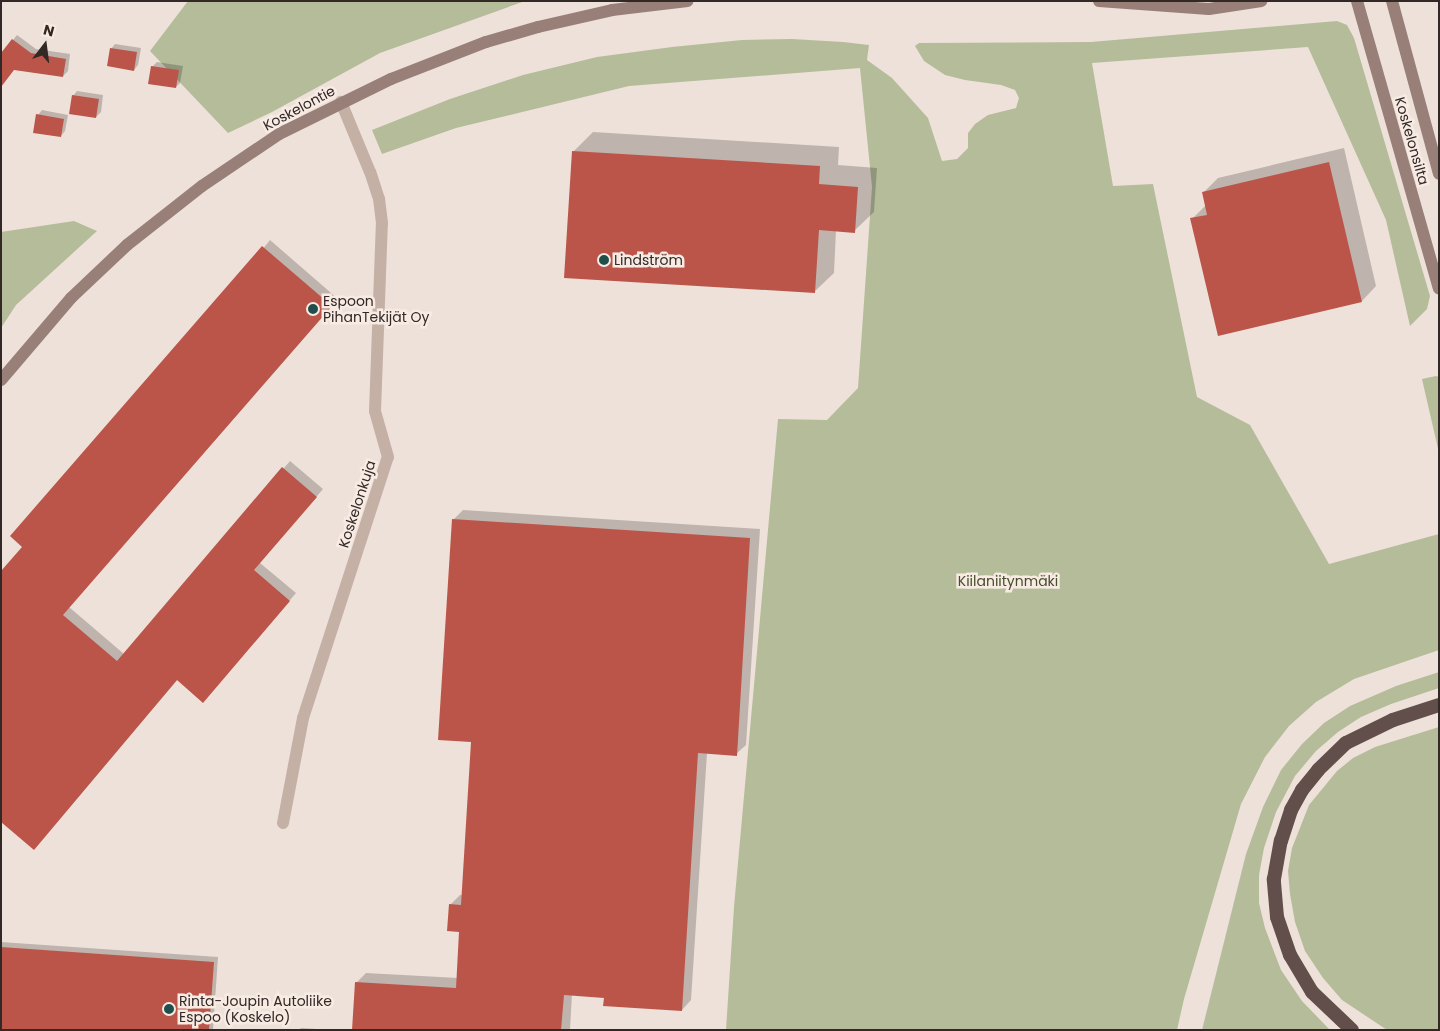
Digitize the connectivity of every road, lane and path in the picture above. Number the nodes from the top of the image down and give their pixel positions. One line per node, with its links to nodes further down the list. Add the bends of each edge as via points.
1 (687, 1): 6 (main road, Koskelontie, via 612,10 538,27 430,63)
2 (1099, 1): 3 (main road, via 1208,9)
3 (1261, 1)
4 (1358, 1): 8 (main road, Koskelonsilta)
5 (1392, 1): 7 (main road, Koskelonsilta)
6 (341, 102): 9 (main road, Koskelontie, via 280,134 202,186 128,245 71,298); 11 (street, Koskelonkuja, via 379,199 382,223 375,410 388,457 303,718)
7 (1439, 174)
8 (1439, 289)
9 (1, 380)
10 (1439, 706): 12 (highway, via 1393,720 1346,742 1302,790 1291,810 1281,841 1274,879 1277,917 1290,955 1312,992)
11 (284, 823)
12 (1352, 1030)

